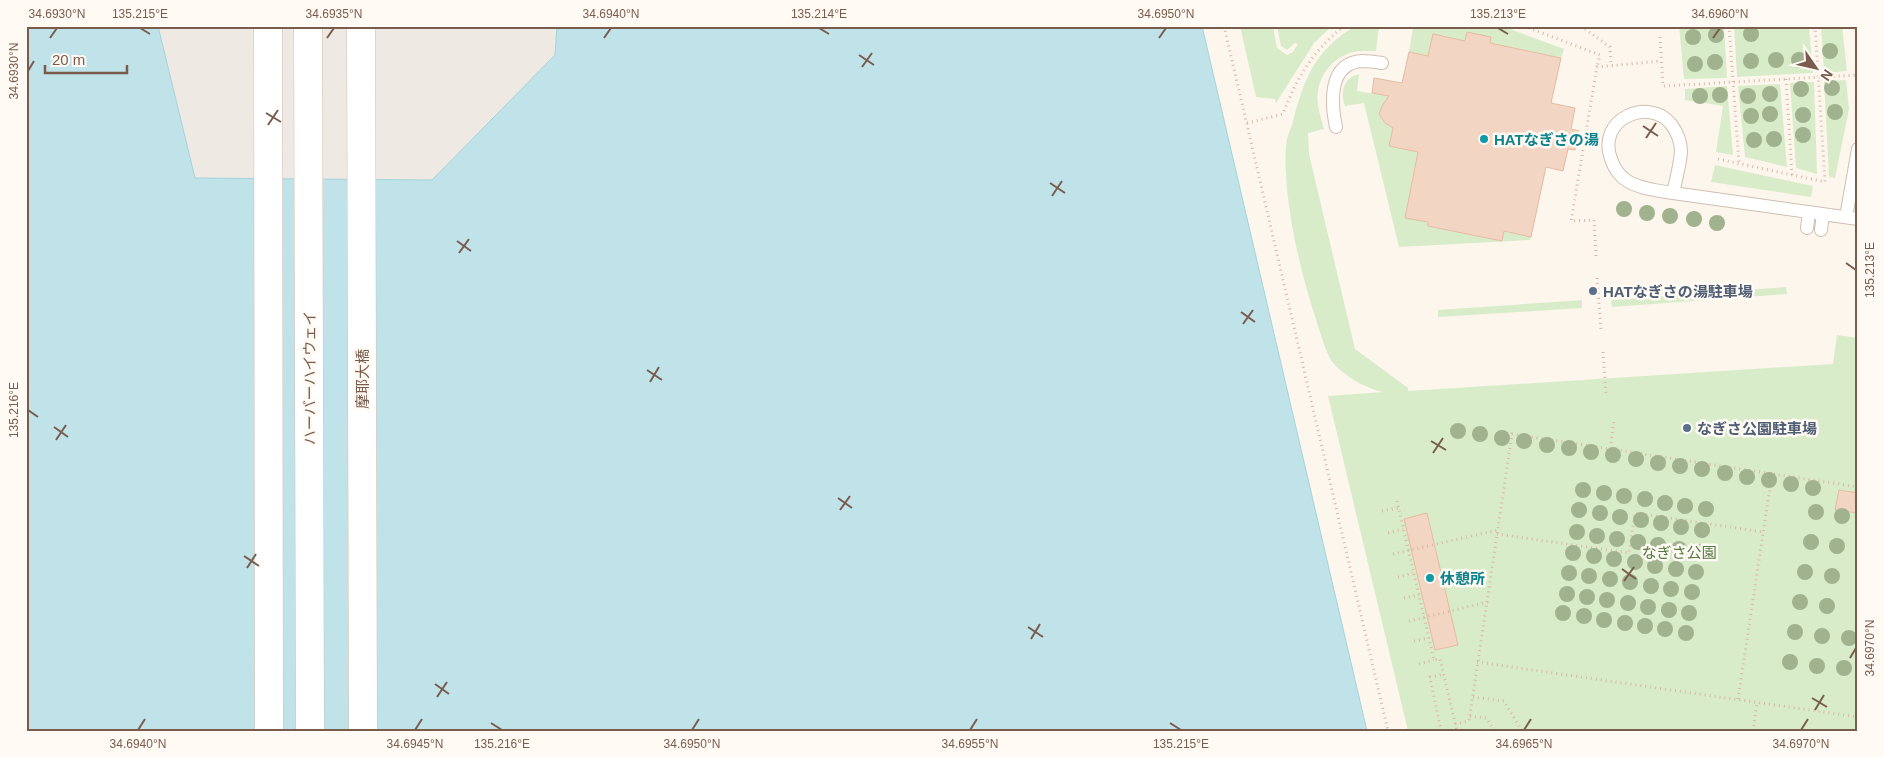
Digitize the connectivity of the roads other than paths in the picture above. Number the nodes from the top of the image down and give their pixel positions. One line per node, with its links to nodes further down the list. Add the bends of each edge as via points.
1 (268, 26): 13 (street)
2 (308, 26): 14 (street, ハーバーハイウェイ)
3 (361, 26): 15 (street, 摩耶大橋)
4 (1382, 63): 5 (lane, via 1362,61 1348,64 1339,74 1333,89 1332,110)
5 (1336, 127)
6 (1858, 148): 10 (lane)
7 (1673, 193): 7 (lane, via 1628,181 1614,168 1608,151 1608,135 1618,122 1631,114 1649,112 1667,119 1677,132 1681,151); 8 (lane)
8 (1809, 212): 9 (lane); 11 (lane)
9 (1823, 214): 10 (lane); 12 (lane)
10 (1852, 218)
11 (1807, 228)
12 (1821, 230)
13 (269, 731)
14 (310, 731)
15 (363, 731)

